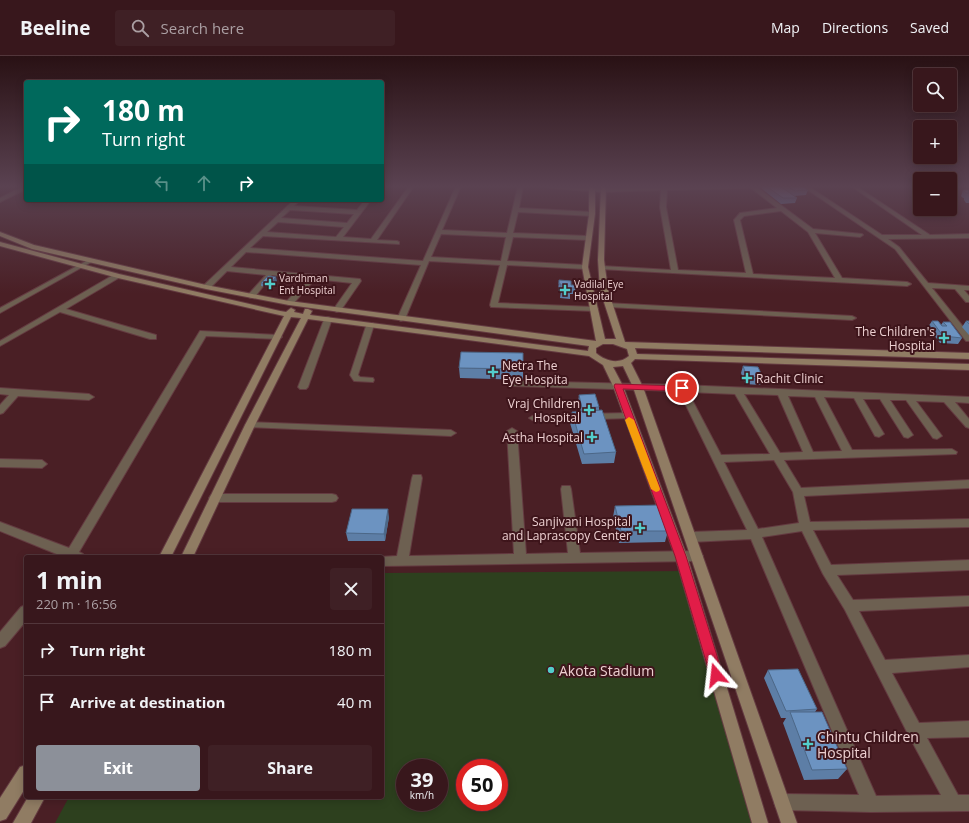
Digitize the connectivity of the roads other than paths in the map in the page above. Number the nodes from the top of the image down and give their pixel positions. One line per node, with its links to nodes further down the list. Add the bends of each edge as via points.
1 (275, 222): 18 (street)
2 (302, 222): 14 (street)
3 (350, 222): 14 (street)
4 (386, 222): 26 (street)
5 (442, 222): 15 (street)
6 (513, 222): 19 (street)
7 (591, 222): 24 (main road)
8 (603, 222): 35 (main road)
9 (666, 222): 37 (street)
10 (737, 222): 40 (street)
11 (798, 222): 16 (street)
12 (857, 222): 23 (street)
13 (907, 222): 21 (street)
14 (348, 225): 25 (street)
15 (438, 232): 19 (street); 31 (street)
16 (811, 232): 20 (street); 42 (street)
17 (0, 234): 30 (main road, via 32,247)
18 (262, 234): 25 (street); 29 (street)
19 (510, 235): 24 (street); 32 (street)
20 (860, 235)
21 (927, 235): 22 (street); 23 (street)
22 (969, 236)
23 (880, 237): 44 (street, via 897,248)
24 (588, 238): 34 (main road)
25 (338, 239): 26 (street)
26 (372, 242): 27 (street)
27 (397, 243)
28 (0, 244): 33 (main road)
29 (245, 250): 31 (street); 36 (street)
30 (92, 260): 33 (street); 45 (main road)
31 (425, 261): 32 (street); 61 (street)
32 (503, 263): 34 (street); 53 (street, via 494,305)
33 (80, 266): 39 (main road); 56 (street)
34 (585, 267): 53 (main road)
35 (602, 268): 37 (street); 51 (main road, via 604,290)
36 (226, 269): 38 (street); 45 (street)
37 (675, 272): 40 (street)
38 (272, 273): 41 (street); 48 (street)
39 (118, 276): 54 (street); 57 (main road)
40 (750, 276): 42 (street)
41 (313, 277): 50 (street); 55 (street, via 357,281)
42 (840, 281): 43 (street)
43 (907, 284)
44 (926, 285): 46 (street); 65 (street)
45 (206, 287): 48 (main road)
46 (957, 287): 47 (street); 49 (street)
47 (969, 288)
48 (251, 296): 50 (main road)
49 (969, 300)
50 (292, 304): 52 (main road); 57 (main road)
51 (609, 305): 59 (street); 68 (main road)
52 (311, 307): 55 (main road); 58 (main road)
53 (594, 309): 66 (main road)
54 (60, 310): 63 (street); 67 (street)
55 (337, 310): 61 (main road)
56 (0, 311)
57 (289, 314): 58 (main road); 64 (main road)
58 (304, 316): 60 (main road); 94 (main road)
59 (852, 318)
60 (328, 319): 62 (main road); 76 (street)
61 (401, 319): 66 (main road)
62 (370, 325): 69 (main road); 74 (street, via 354,375 357,379)
63 (153, 337)
64 (278, 337): 120 (street, via 203,333); 121 (main road)
65 (969, 339)
66 (598, 343): 68 (main road); 69 (main road, via 591,350)
67 (0, 344)
68 (624, 344): 70 (main road); 71 (main road, via 633,352)
69 (592, 354): 72 (main road)
70 (969, 356)
71 (630, 359): 72 (main road); 73 (main road); 78 (main road)
72 (607, 363): 77 (main road)
73 (969, 367)
74 (370, 380)
75 (515, 384): 77 (street)
76 (303, 386)
77 (618, 386): 78 (street); 92 (main road)
78 (638, 387): 79 (street); 118 (main road)
79 (682, 388): 81 (street); 105 (street)
80 (0, 391): 82 (street)
81 (738, 391): 83 (street); 104 (street)
82 (16, 393): 87 (street); 91 (street)
83 (782, 393): 84 (street); 103 (street)
84 (818, 394): 85 (street); 102 (street)
85 (857, 396): 86 (street); 98 (street)
86 (883, 396): 88 (street); 99 (street)
87 (89, 397)
88 (909, 398): 89 (street); 100 (street)
89 (947, 399): 90 (street); 95 (street)
90 (969, 400)
91 (0, 411)
92 (628, 416): 93 (street); 123 (main road)
93 (534, 418)
94 (250, 425): 97 (street); 112 (main road)
95 (969, 425)
96 (512, 432): 126 (street)
97 (451, 433)
98 (879, 434)
99 (908, 435)
100 (937, 436)
101 (952, 452): 102 (street)
102 (849, 454): 103 (street)
103 (809, 455): 104 (street)
104 (778, 458): 105 (street); 111 (street)
105 (718, 459): 117 (street)
106 (0, 463): 107 (street)
107 (42, 464)
108 (417, 478): 128 (street)
109 (969, 484): 111 (street)
110 (566, 489): 125 (street)
111 (798, 492): 116 (street)
112 (215, 498): 113 (street); 122 (main road)
113 (332, 498)
114 (969, 522): 116 (street)
115 (0, 526): 119 (street)
116 (805, 526): 117 (street); 130 (street)
117 (755, 534): 118 (street); 143 (street)
118 (691, 537): 124 (main road)
119 (72, 555)
120 (75, 555)
121 (166, 555)
122 (188, 555)
123 (681, 556): 124 (street); 125 (street); 146 (main road)
124 (697, 556): 141 (main road)
125 (575, 558): 126 (street)
126 (520, 559): 128 (street)
127 (384, 561): 128 (street)
128 (402, 561)
129 (969, 565): 130 (street)
130 (827, 570): 132 (street)
131 (969, 601): 132 (street)
132 (850, 606): 136 (street)
133 (24, 613): 134 (street)
134 (0, 642)
135 (969, 661): 136 (street)
136 (881, 667): 138 (street)
137 (969, 729): 138 (street)
138 (914, 732): 142 (street)
139 (24, 776): 144 (main road)
140 (36, 799): 145 (main road)
141 (782, 802): 143 (street); 147 (main road)
142 (961, 803): 143 (street)
143 (871, 804)
144 (0, 813)
145 (21, 823)
146 (760, 823)
147 (789, 823)

